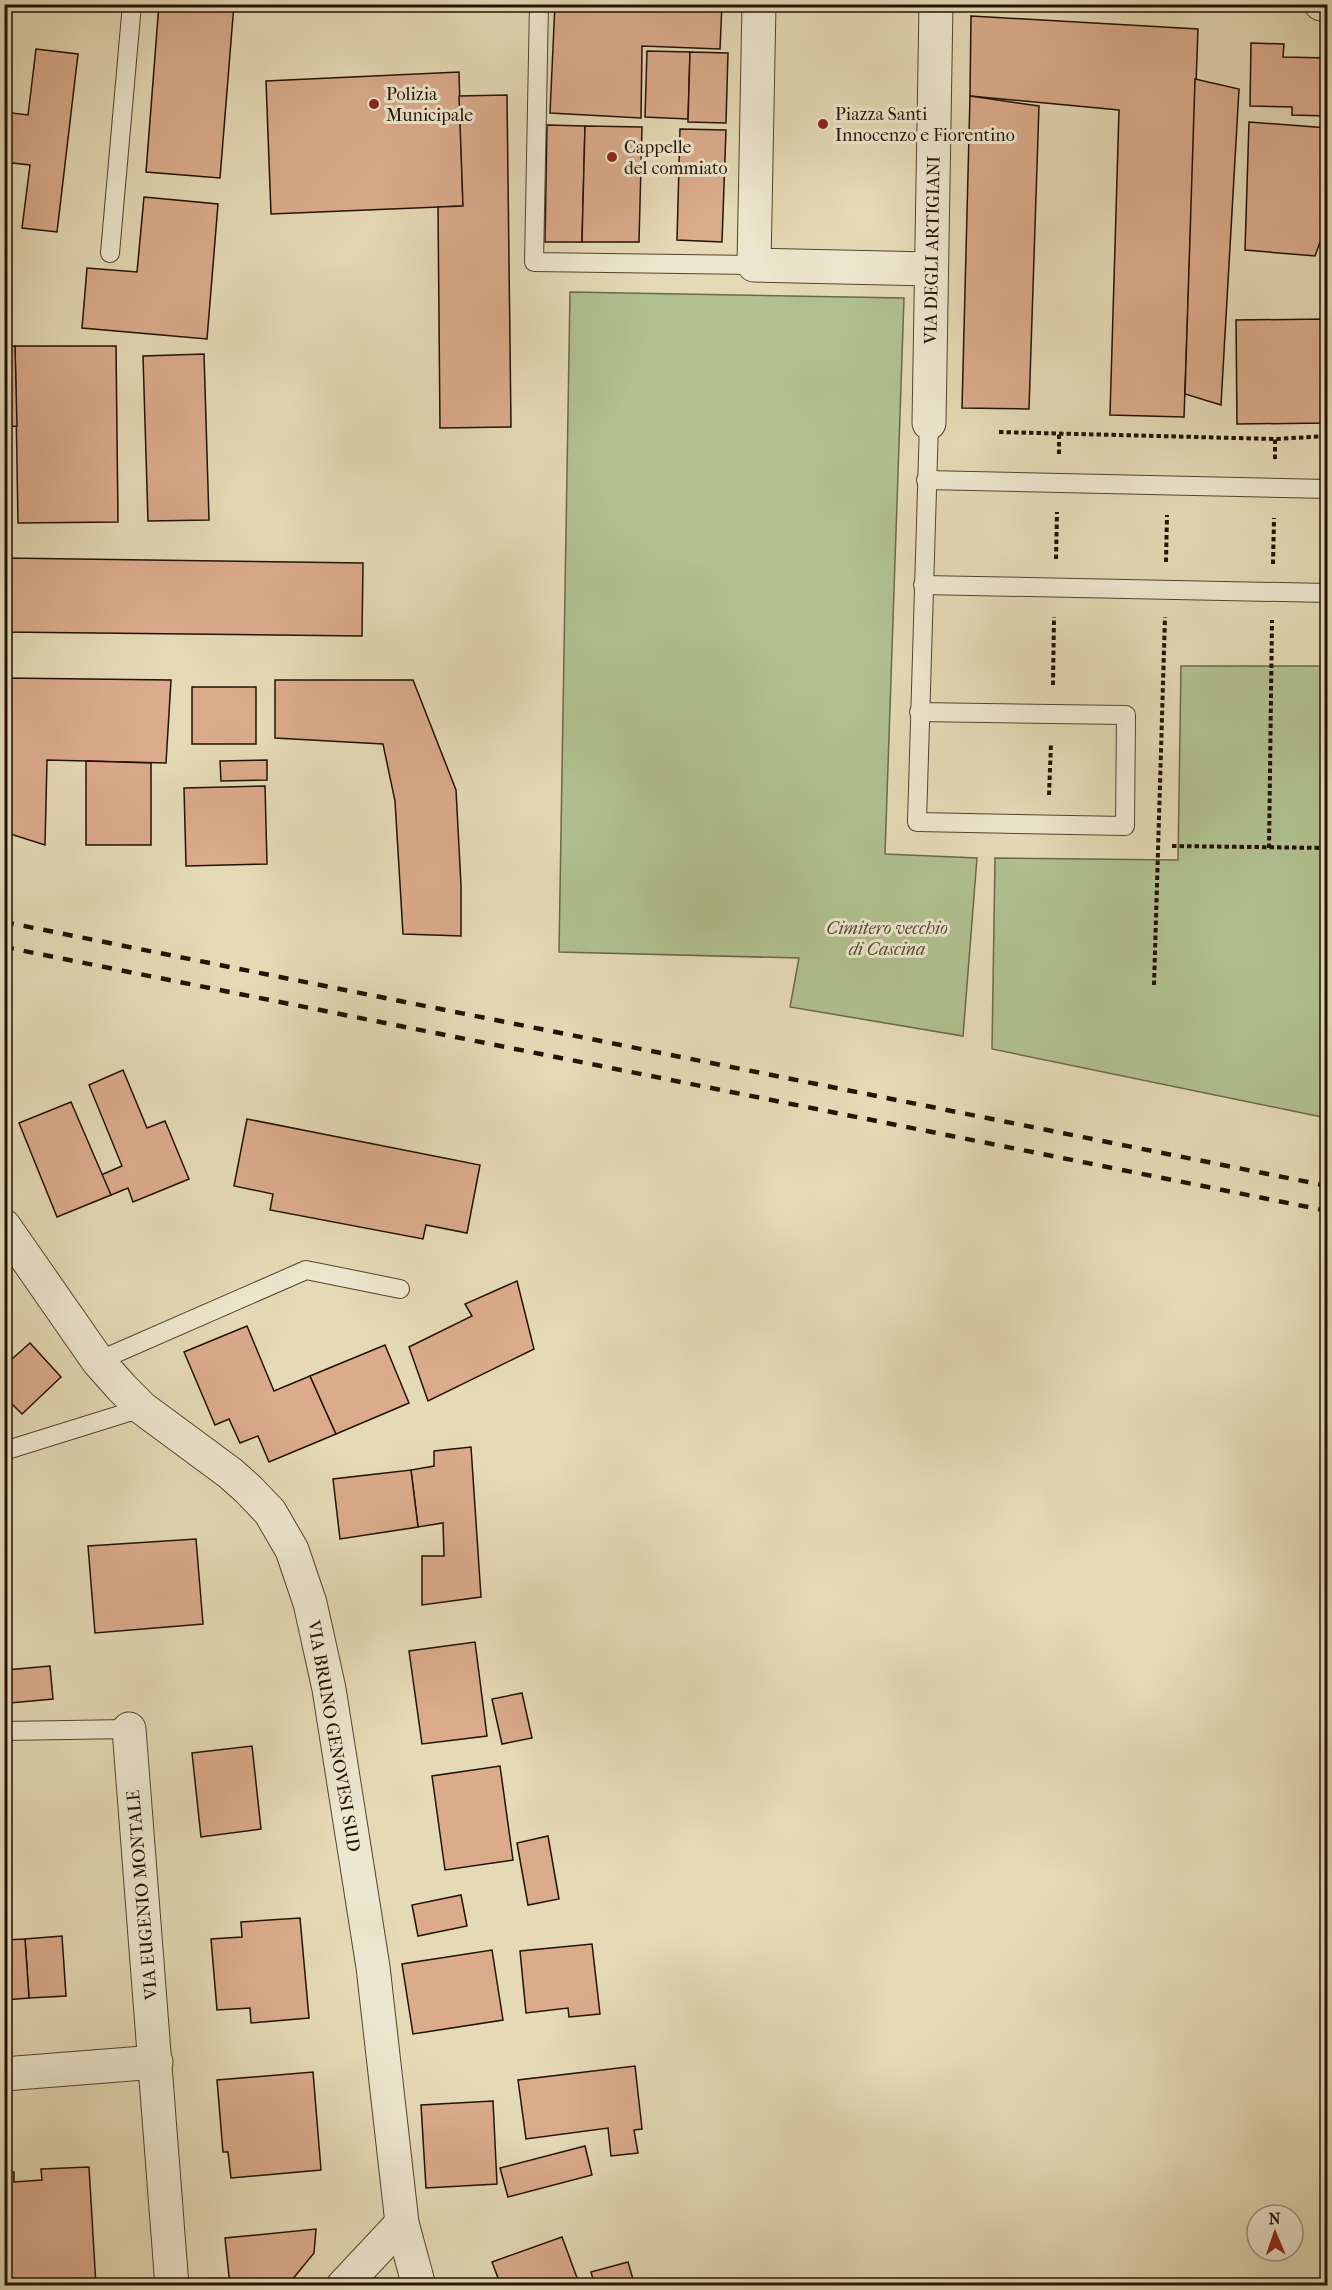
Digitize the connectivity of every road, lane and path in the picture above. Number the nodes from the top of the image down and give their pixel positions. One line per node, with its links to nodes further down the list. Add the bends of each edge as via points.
1 (132, 4): 7 (lane)
2 (539, 4): 8 (lane, via 534,262)
3 (759, 4): 8 (street)
4 (936, 4): 9 (street, VIA DEGLI ARTIGIANI)
5 (1321, 4): 6 (street)
6 (1328, 5)
7 (110, 253)
8 (754, 265): 9 (street)
9 (931, 269): 10 (street, VIA DEGLI ARTIGIANI)
10 (929, 423): 15 (lane)
11 (999, 432): 12 (path)
12 (1059, 433): 14 (path); 16 (path)
13 (1328, 436): 14 (path)
14 (1275, 439): 18 (path)
15 (926, 480): 16 (lane); 20 (lane)
16 (1058, 484): 17 (lane); 21 (path)
17 (1167, 486): 18 (lane); 22 (path)
18 (1275, 488): 19 (lane); 23 (path)
19 (1328, 489)
20 (923, 585): 21 (lane); 25 (lane)
21 (1055, 588): 22 (lane); 26 (path)
22 (1166, 590): 23 (lane); 31 (path)
23 (1272, 592): 24 (lane); 29 (path)
24 (1328, 593)
25 (919, 712): 26 (lane); 27 (lane, via 917,822)
26 (1052, 714): 27 (path); 27 (lane, via 1126,715 1125,826)
27 (1048, 824)
28 (1172, 846): 29 (path)
29 (1269, 848): 30 (path)
30 (1328, 848)
31 (1154, 986)
32 (4, 1226): 34 (street, VIA BRUNO GENOVESI SUD)
33 (400, 1290): 34 (lane, via 306,1270)
34 (98, 1361): 35 (street, VIA BRUNO GENOVESI SUD)
35 (142, 1408): 36 (lane); 41 (street, VIA BRUNO GENOVESI SUD, via 230,1473 270,1512 292,1550 303,1580 329,1689 373,1966)
36 (4, 1451)
37 (129, 1729): 38 (lane); 39 (street, VIA EUGENIO MONTALE)
38 (4, 1731)
39 (156, 2062): 40 (street); 42 (street, VIA EUGENIO MONTALE)
40 (4, 2073)
41 (402, 2223): 43 (street); 44 (street, VIA BRUNO GENOVESI SUD)
42 (172, 2286)
43 (343, 2286)
44 (419, 2286)

